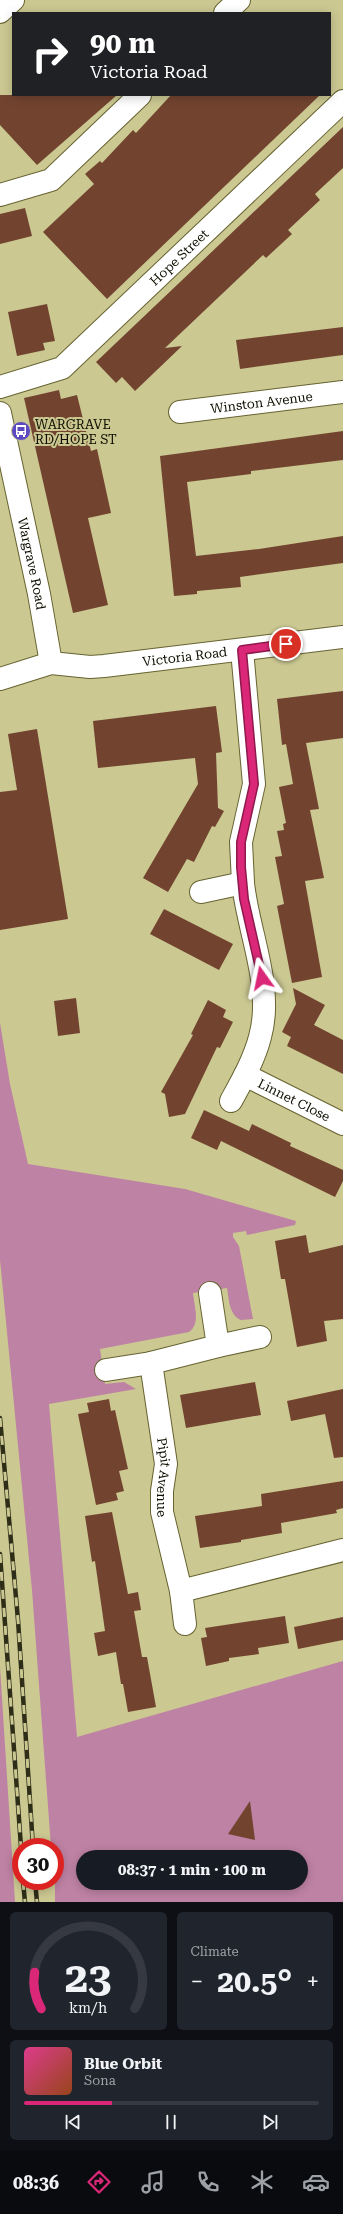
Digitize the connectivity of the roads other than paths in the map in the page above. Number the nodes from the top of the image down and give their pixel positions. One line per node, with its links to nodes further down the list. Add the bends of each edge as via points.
1 (13, 0): 3 (street)
2 (239, 0): 4 (street)
3 (0, 12)
4 (226, 12)
5 (139, 96): 7 (street, via 51,180)
6 (343, 100): 8 (street, Hope Street, via 62,368)
7 (0, 195)
8 (0, 387)
9 (343, 392): 10 (street, Winston Avenue)
10 (180, 412)
11 (0, 413): 14 (street, Wargrave Road, via 39,594)
12 (343, 637): 13 (street, Victoria Road)
13 (242, 650): 14 (street, Victoria Road, via 90,667); 16 (street, Linnet Close, via 254,784 241,842)
14 (51, 663): 15 (street)
15 (0, 679)
16 (243, 883): 17 (street); 18 (street, Linnet Close, via 262,978 264,1005 260,1037)
17 (201, 892)
18 (245, 1075): 19 (street, Linnet Close); 20 (street, Linnet Close)
19 (231, 1101)
20 (343, 1124)
21 (210, 1294): 23 (street)
22 (260, 1337): 23 (street)
23 (218, 1346): 24 (street)
24 (152, 1363): 25 (street); 27 (street, Pipit Avenue, via 166,1464 162,1512)
25 (106, 1370)
26 (343, 1550): 27 (street)
27 (181, 1591): 28 (street, Pipit Avenue)
28 (185, 1624)

